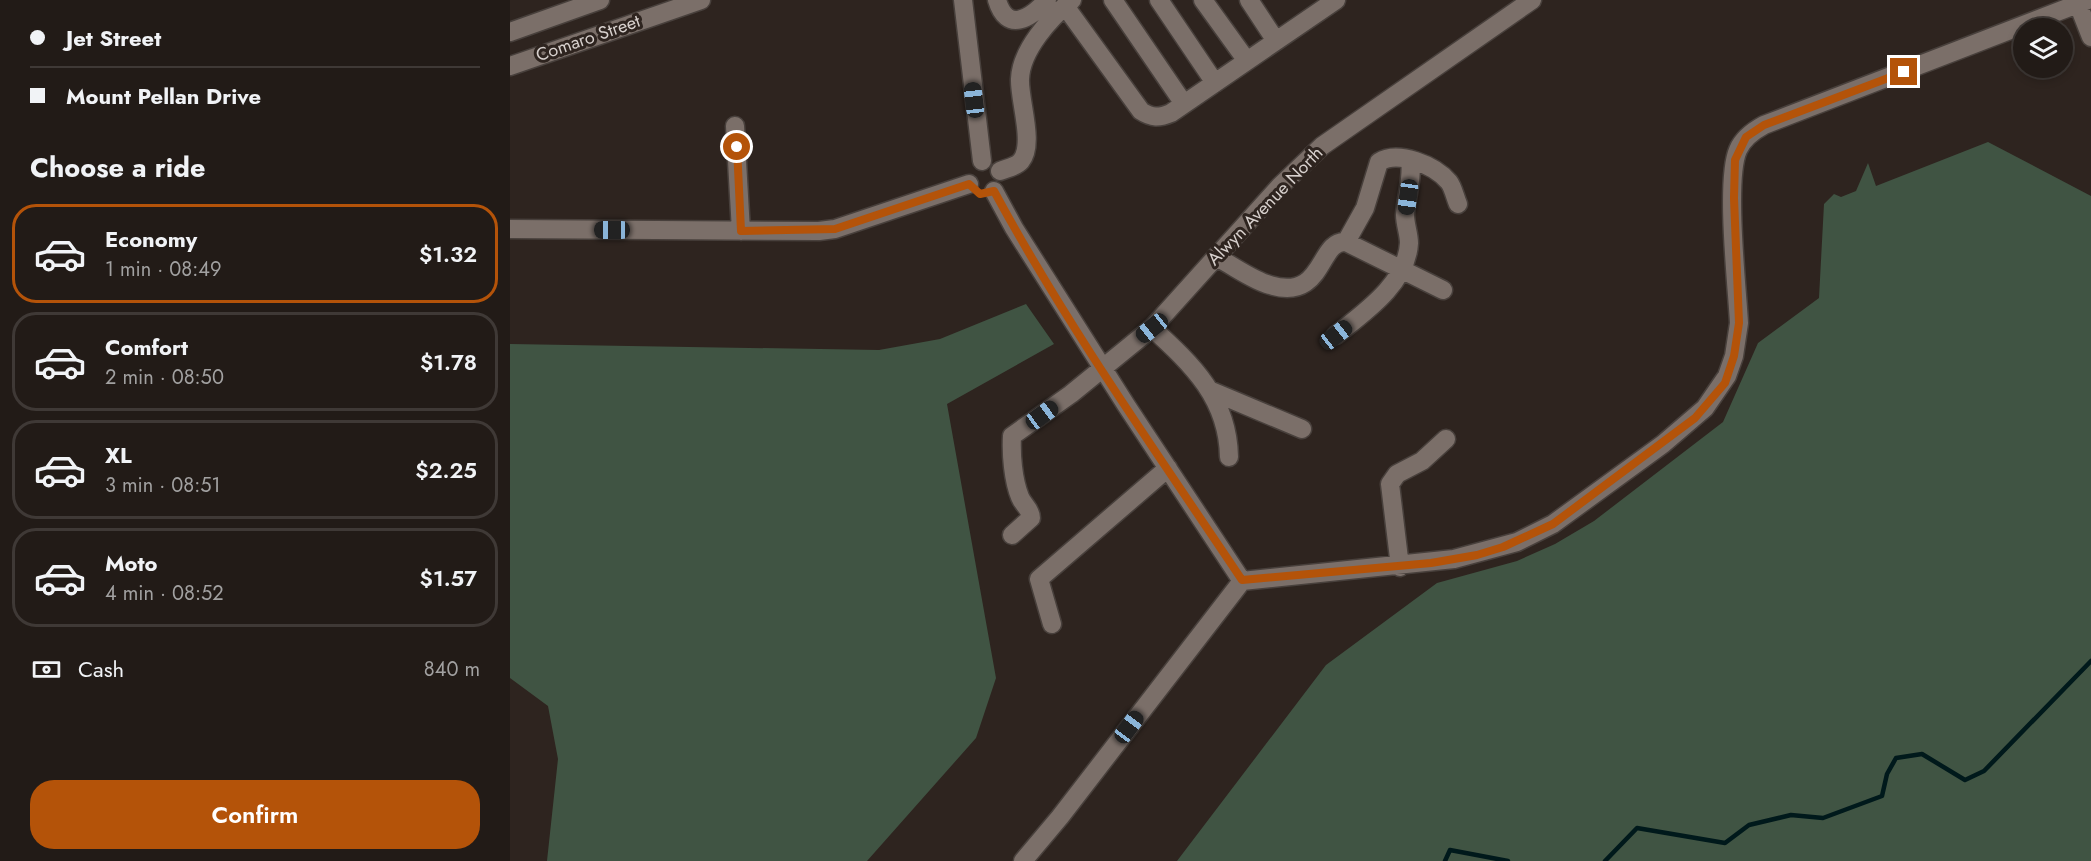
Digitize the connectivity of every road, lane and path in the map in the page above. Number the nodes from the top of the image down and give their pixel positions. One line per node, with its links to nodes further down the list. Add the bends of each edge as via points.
1 (600, 0): 14 (street, Comaro Street)
2 (701, 0): 20 (street, Comaro Street)
3 (997, 0): 4 (street, via 1002,11 1021,21)
4 (1047, 0)
5 (1113, 0): 22 (street)
6 (1159, 0): 21 (street)
7 (1203, 0): 19 (street)
8 (1249, 0): 18 (street)
9 (1336, 0): 15 (street)
10 (1532, 0): 33 (street, Alwyn Avenue North, via 1322,146)
11 (2083, 2): 17 (street); 45 (street, via 1752,132 1738,151 1734,180 1738,334 1727,376 1711,402 1671,438 1553,524 1517,542 1477,555)
12 (962, 3): 24 (street)
13 (1068, 3): 22 (street, via 1141,111 1159,117); 26 (street, via 1023,62 1020,79 1027,142 1024,155 1015,165)
14 (561, 6): 16 (street, Comaro Street)
15 (1315, 6): 18 (street)
16 (510, 32)
17 (2091, 37)
18 (1276, 41): 19 (street)
19 (1247, 61): 21 (street)
20 (510, 66)
21 (1215, 82): 22 (street)
22 (1184, 104)
23 (735, 126): 31 (street)
24 (982, 160): 26 (street); 27 (street, via 969,169)
25 (1410, 160): 29 (street, via 1436,171 1450,183); 32 (street, via 1387,157 1379,162 1365,208); 34 (street, via 1405,217 1409,242)
26 (1000, 171): 28 (street)
27 (969, 184): 28 (street, via 980,194); 31 (street, via 835,229)
28 (994, 191): 38 (street)
29 (1458, 204)
30 (510, 229): 31 (street)
31 (741, 231)
32 (1346, 242): 33 (street, via 1334,246 1309,282 1292,288 1272,286); 34 (street)
33 (1216, 257): 36 (street, Alwyn Avenue North)
34 (1401, 270): 35 (street); 37 (street, via 1381,296)
35 (1443, 290)
36 (1152, 328): 38 (street, Alwyn Avenue North); 39 (street, via 1184,357)
37 (1336, 335)
38 (1104, 371): 43 (street); 44 (street, Alwyn Avenue North, via 1012,436 1020,498 1031,514)
39 (1209, 390): 40 (street); 42 (street, via 1227,425)
40 (1302, 429)
41 (1446, 439): 45 (street, via 1422,461 1397,474 1390,484)
42 (1229, 457)
43 (1168, 468): 46 (street); 47 (street, via 1039,579)
44 (1012, 535)
45 (1401, 567): 46 (street)
46 (1242, 580): 48 (street)
47 (1052, 624)
48 (1023, 861)

